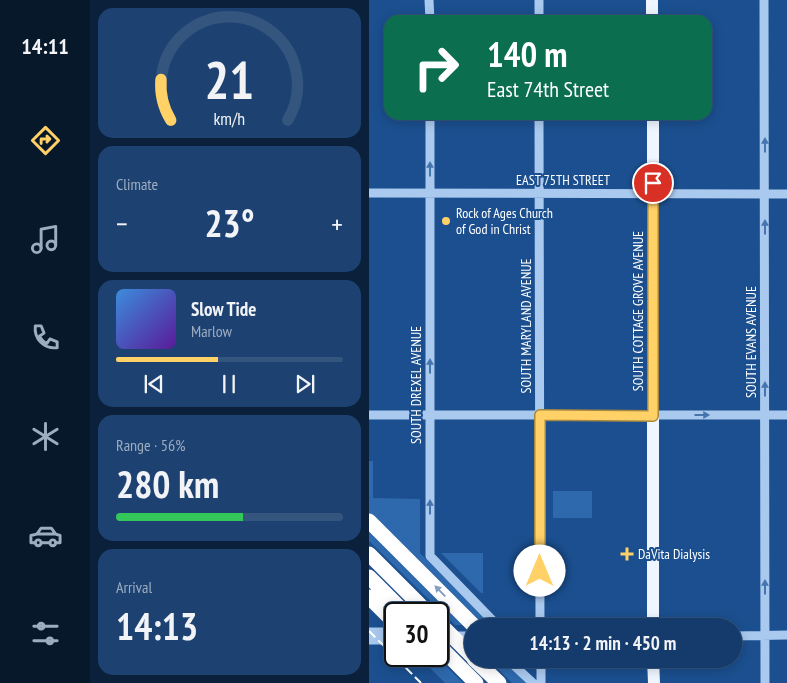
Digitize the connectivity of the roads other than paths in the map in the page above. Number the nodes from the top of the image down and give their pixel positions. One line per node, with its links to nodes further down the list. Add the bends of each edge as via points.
1 (429, 0): 5 (street)
2 (539, 0): 6 (street)
3 (652, 0): 7 (main road)
4 (764, 0): 15 (street, SOUTH EVANS AVENUE, one-way to 4)
5 (429, 15)
6 (539, 15)
7 (652, 15)
8 (430, 120): 12 (street, SOUTH DREXEL AVENUE, one-way to 8)
9 (539, 120): 13 (street, SOUTH MARYLAND AVENUE)
10 (653, 120): 14 (main road, SOUTH COTTAGE GROVE AVENUE)
11 (369, 193): 12 (street, EAST 75TH STREET)
12 (430, 194): 13 (street, EAST 75TH STREET); 18 (street, SOUTH DREXEL AVENUE, one-way to 12)
13 (539, 194): 14 (street, EAST 75TH STREET); 19 (street, SOUTH MARYLAND AVENUE)
14 (653, 194): 15 (street, EAST 75TH STREET); 22 (main road, SOUTH COTTAGE GROVE AVENUE)
15 (765, 194): 16 (street, EAST 75TH STREET); 20 (street, SOUTH EVANS AVENUE, one-way to 15)
16 (787, 194)
17 (369, 415): 18 (street)
18 (430, 415): 19 (street); 31 (street, SOUTH DREXEL AVENUE, one-way to 18, via 430,556)
19 (540, 415): 22 (street); 32 (street, SOUTH MARYLAND AVENUE)
20 (765, 415): 21 (street); 22 (street, one-way to 20); 37 (street, SOUTH EVANS AVENUE, one-way to 20)
21 (787, 415)
22 (653, 416): 33 (main road, SOUTH COTTAGE GROVE AVENUE)
23 (369, 521): 30 (highway, one-way to 23)
24 (369, 554): 28 (highway)
25 (369, 577): 27 (highway)
26 (369, 597): 29 (highway)
27 (394, 602)
28 (417, 602)
29 (384, 612)
30 (466, 618)
31 (490, 618)
32 (541, 618)
33 (653, 618)
34 (369, 632): 35 (street)
35 (384, 632)
36 (449, 633): 44 (highway)
37 (765, 635): 38 (street); 41 (street); 55 (street, SOUTH EVANS AVENUE)
38 (787, 635)
39 (449, 636): 40 (street)
40 (464, 636)
41 (742, 636)
42 (369, 640): 43 (street)
43 (384, 640)
44 (464, 649)
45 (449, 656): 50 (highway)
46 (483, 668): 51 (highway)
47 (517, 668): 52 (street)
48 (541, 668): 53 (street)
49 (653, 668): 54 (main road)
50 (476, 683)
51 (499, 683)
52 (533, 683)
53 (541, 683)
54 (653, 683)
55 (765, 683)

